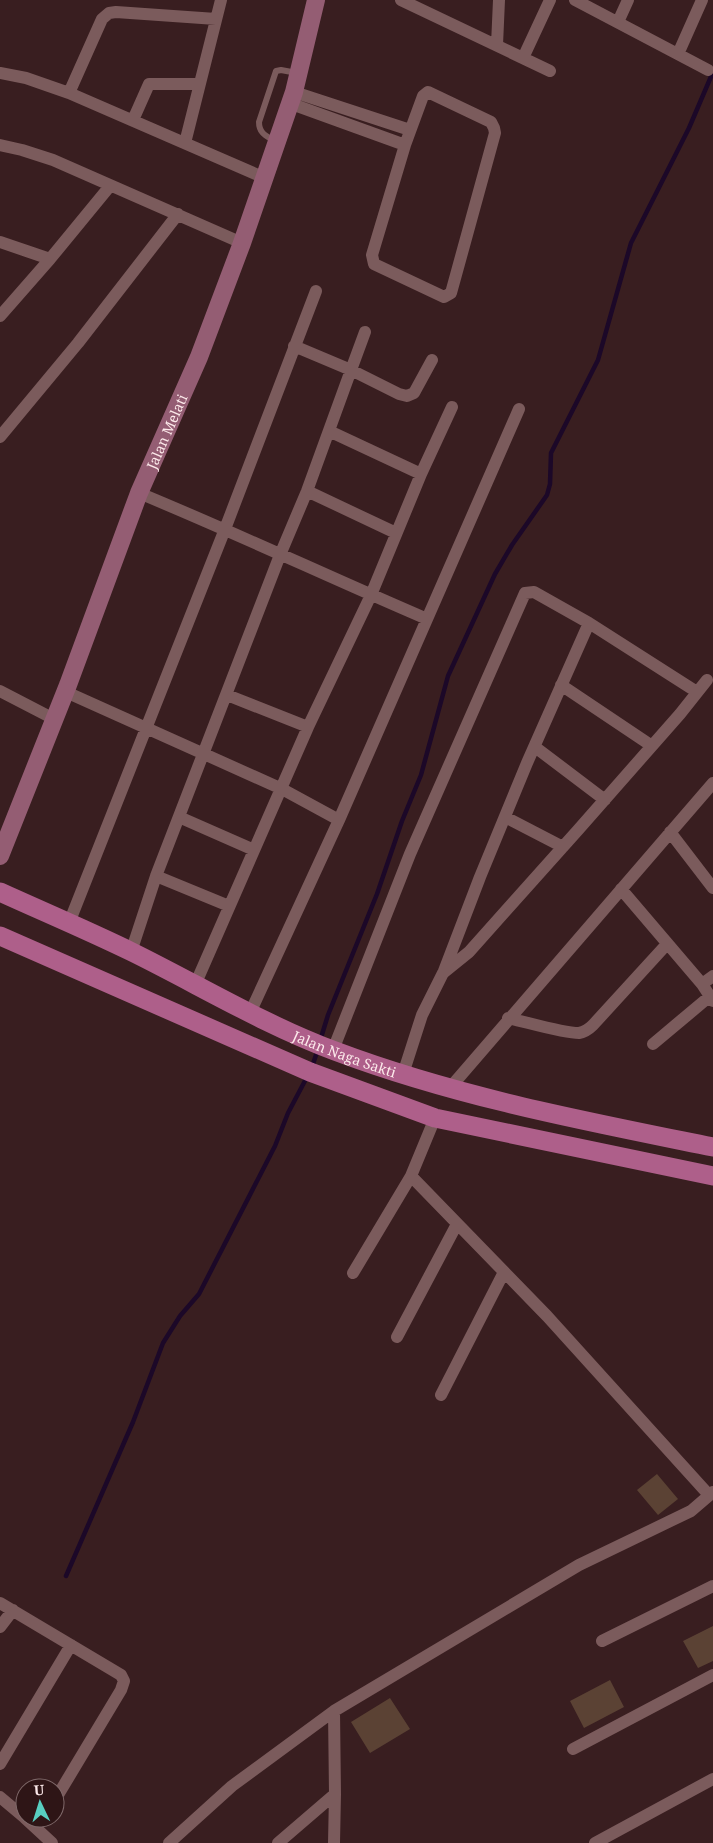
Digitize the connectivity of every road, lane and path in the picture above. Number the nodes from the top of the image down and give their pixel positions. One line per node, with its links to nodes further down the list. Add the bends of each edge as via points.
1 (221, 0): 9 (street)
2 (316, 0): 17 (main road, Jalan Melati)
3 (401, 0): 11 (street)
4 (499, 0): 11 (street)
5 (550, 0): 13 (street)
6 (575, 0): 10 (street)
7 (628, 0): 10 (street)
8 (702, 0): 12 (street)
9 (216, 19): 18 (street); 19 (street, via 109,13 102,19)
10 (618, 22): 12 (street)
11 (497, 45): 13 (street)
12 (678, 54): 14 (street)
13 (523, 58): 15 (street)
14 (708, 70)
15 (550, 71)
16 (0, 73): 19 (street)
17 (298, 74): 20 (main road, Jalan Melati); 23 (lane, via 281,70 275,73 259,127 262,133)
18 (200, 84): 21 (street, via 149,84); 24 (street)
19 (69, 93): 21 (street)
20 (292, 97): 22 (street); 23 (main road, Jalan Melati); 26 (street)
21 (134, 120): 24 (street)
22 (410, 130): 26 (street); 26 (street, via 423,96 428,92 491,122 494,128 448,296 444,297 374,264 372,260)
23 (276, 142): 27 (main road, Jalan Melati)
24 (184, 143): 27 (street)
25 (0, 145): 28 (street, via 52,160)
26 (405, 145)
27 (265, 178): 31 (main road, Jalan Melati)
28 (110, 186): 29 (street); 32 (street)
29 (178, 214): 31 (street); 42 (street)
30 (0, 242): 32 (street)
31 (242, 243): 45 (main road, Jalan Melati, via 199,356)
32 (50, 259): 34 (street)
33 (316, 291): 36 (street)
34 (0, 316)
35 (366, 332): 38 (street)
36 (294, 346): 38 (street); 46 (street)
37 (432, 360): 38 (street, via 414,393 407,396)
38 (351, 370): 41 (street)
39 (452, 407): 43 (street)
40 (519, 409): 50 (street)
41 (329, 431): 43 (street); 44 (street)
42 (0, 437)
43 (421, 474): 47 (street)
44 (307, 491): 47 (street); 48 (street)
45 (139, 492): 46 (street); 55 (main road, Jalan Melati)
46 (226, 529): 48 (street); 60 (street)
47 (396, 533): 49 (street)
48 (280, 555): 49 (street); 57 (street)
49 (371, 595): 50 (street); 59 (street)
50 (427, 619): 69 (street)
51 (589, 623): 53 (street); 56 (street); 90 (street, via 534,592 522,596 410,854)
52 (707, 680): 56 (street)
53 (561, 685): 61 (street); 62 (street)
54 (0, 691): 58 (street)
55 (66, 692): 58 (main road, Jalan Melati); 60 (street)
56 (698, 692): 61 (street)
57 (227, 695): 59 (street); 63 (street)
58 (54, 719): 73 (main road, Jalan Melati)
59 (308, 727): 65 (street)
60 (146, 729): 63 (street); 79 (street)
61 (652, 746): 66 (street)
62 (535, 747): 66 (street); 68 (street)
63 (204, 753): 65 (street); 67 (street)
64 (713, 783): 70 (street)
65 (282, 789): 69 (street); 72 (street)
66 (605, 800): 71 (street)
67 (180, 817): 72 (street); 74 (street)
68 (505, 817): 71 (street); 83 (street)
69 (339, 820): 87 (street)
70 (670, 832): 75 (street); 76 (street)
71 (563, 847): 83 (street, via 469,952)
72 (254, 850): 78 (street)
73 (0, 856)
74 (156, 876): 78 (street); 82 (street)
75 (713, 888)
76 (621, 889): 81 (street); 88 (street)
77 (0, 892): 79 (main road, Jalan Naga Sakti)
78 (229, 906): 85 (street)
79 (69, 923): 82 (main road, Jalan Naga Sakti)
80 (0, 936): 93 (main road, via 310,1072)
81 (667, 944): 84 (street); 88 (street, via 584,1032)
82 (131, 952): 85 (main road, Jalan Naga Sakti)
83 (443, 973): 91 (street, via 422,1015)
84 (708, 980): 86 (street)
85 (195, 985): 87 (main road, Jalan Naga Sakti)
86 (711, 999): 89 (street)
87 (250, 1013): 90 (main road, Jalan Naga Sakti)
88 (508, 1018): 92 (street)
89 (653, 1044)
90 (334, 1050): 91 (main road, Jalan Naga Sakti)
91 (403, 1074): 92 (main road, Jalan Naga Sakti)
92 (448, 1089): 94 (main road, Jalan Naga Sakti, via 589,1122)
93 (435, 1118): 95 (street); 96 (main road)
94 (713, 1146)
95 (410, 1176): 97 (street); 99 (street)
96 (713, 1176)
97 (458, 1224): 98 (street); 100 (street)
98 (504, 1272): 101 (street); 102 (street)
99 (354, 1273)
100 (397, 1337)
101 (441, 1395)
102 (711, 1494): 110 (street, via 691,1511 579,1565)
103 (713, 1586): 107 (street)
104 (0, 1603): 105 (street)
105 (13, 1610): 106 (street); 108 (street)
106 (0, 1627)
107 (602, 1641)
108 (71, 1645): 112 (street); 114 (street, via 122,1675 124,1684)
109 (713, 1675): 111 (street)
110 (334, 1711): 115 (street); 120 (street, via 232,1786)
111 (572, 1749)
112 (0, 1764)
113 (713, 1780): 123 (street)
114 (65, 1783)
115 (335, 1794): 121 (street); 122 (street)
116 (0, 1796): 117 (street)
117 (15, 1809)
118 (44, 1828): 119 (street)
119 (52, 1843)
120 (169, 1843)
121 (278, 1843)
122 (334, 1843)
123 (595, 1843)

